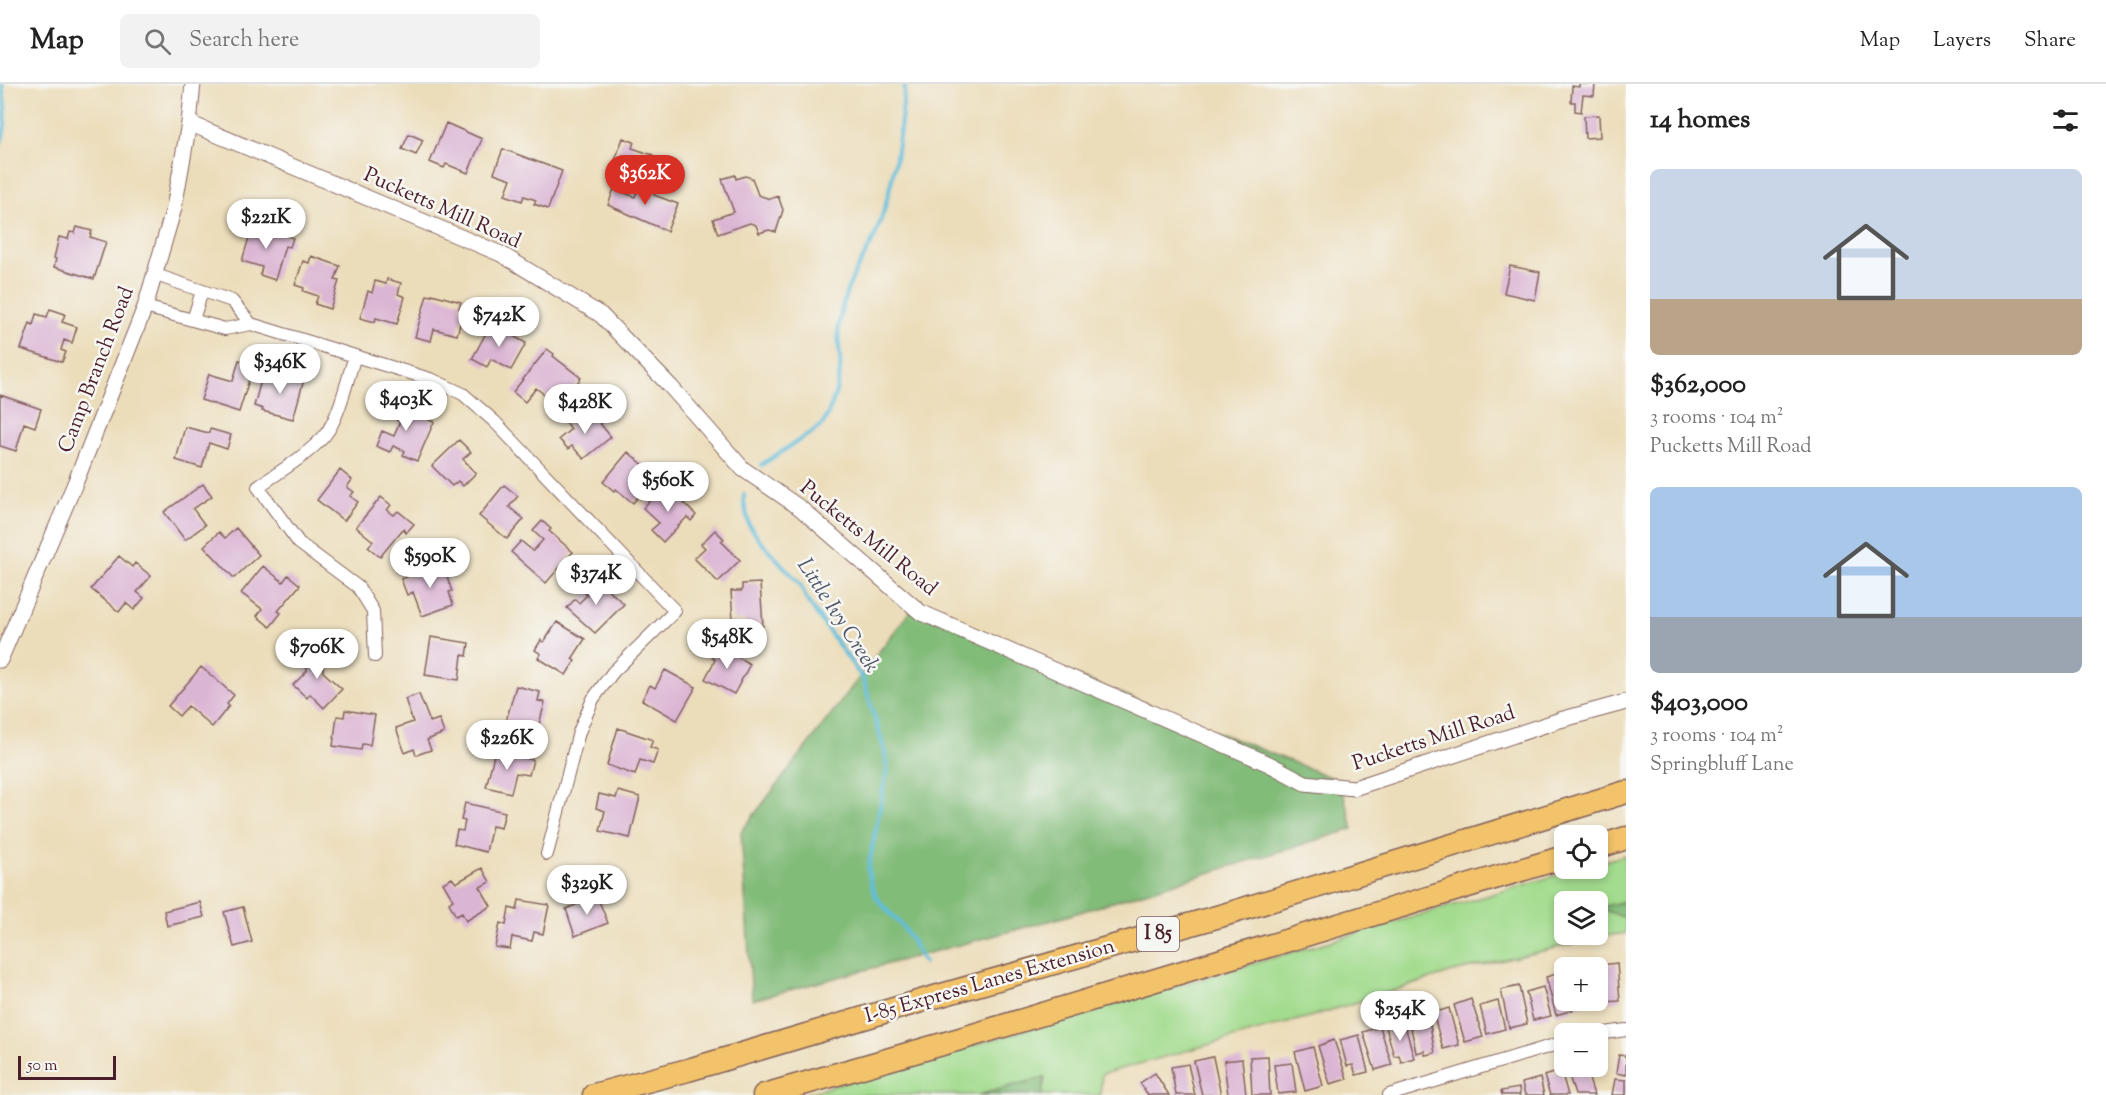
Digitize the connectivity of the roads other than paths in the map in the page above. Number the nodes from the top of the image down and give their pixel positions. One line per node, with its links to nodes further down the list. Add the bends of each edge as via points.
1 (193, 84): 2 (street, Camp Branch Road)
2 (189, 123): 3 (street, Camp Branch Road, via 174,208); 11 (street, Pucketts Mill Road, via 501,254 601,315 743,469 800,508 921,612 1305,783 1354,788)
3 (156, 275): 4 (street); 5 (street, Camp Branch Road)
4 (202, 291): 6 (street); 7 (street, via 232,301)
5 (146, 307): 6 (street); 10 (street, Camp Branch Road)
6 (193, 320): 7 (street, via 225,329)
7 (251, 324): 8 (street)
8 (354, 356): 9 (street, via 325,434 258,487 299,543 358,587 373,611); 15 (street, via 433,380 463,394 495,422 675,611 613,672 593,699 579,732)
9 (375, 656)
10 (0, 660)
11 (1626, 702)
12 (1626, 792): 20 (highway, I-85 Express Lanes Extension / I 85, via 1227,914)
13 (1626, 838): 14 (highway)
14 (1608, 844)
15 (547, 854)
16 (1554, 860): 21 (highway, I-85 Express Lanes Extension / I 85)
17 (1626, 1030): 18 (street)
18 (1608, 1033)
19 (1554, 1045): 22 (street)
20 (594, 1095)
21 (764, 1095)
22 (1389, 1095)

